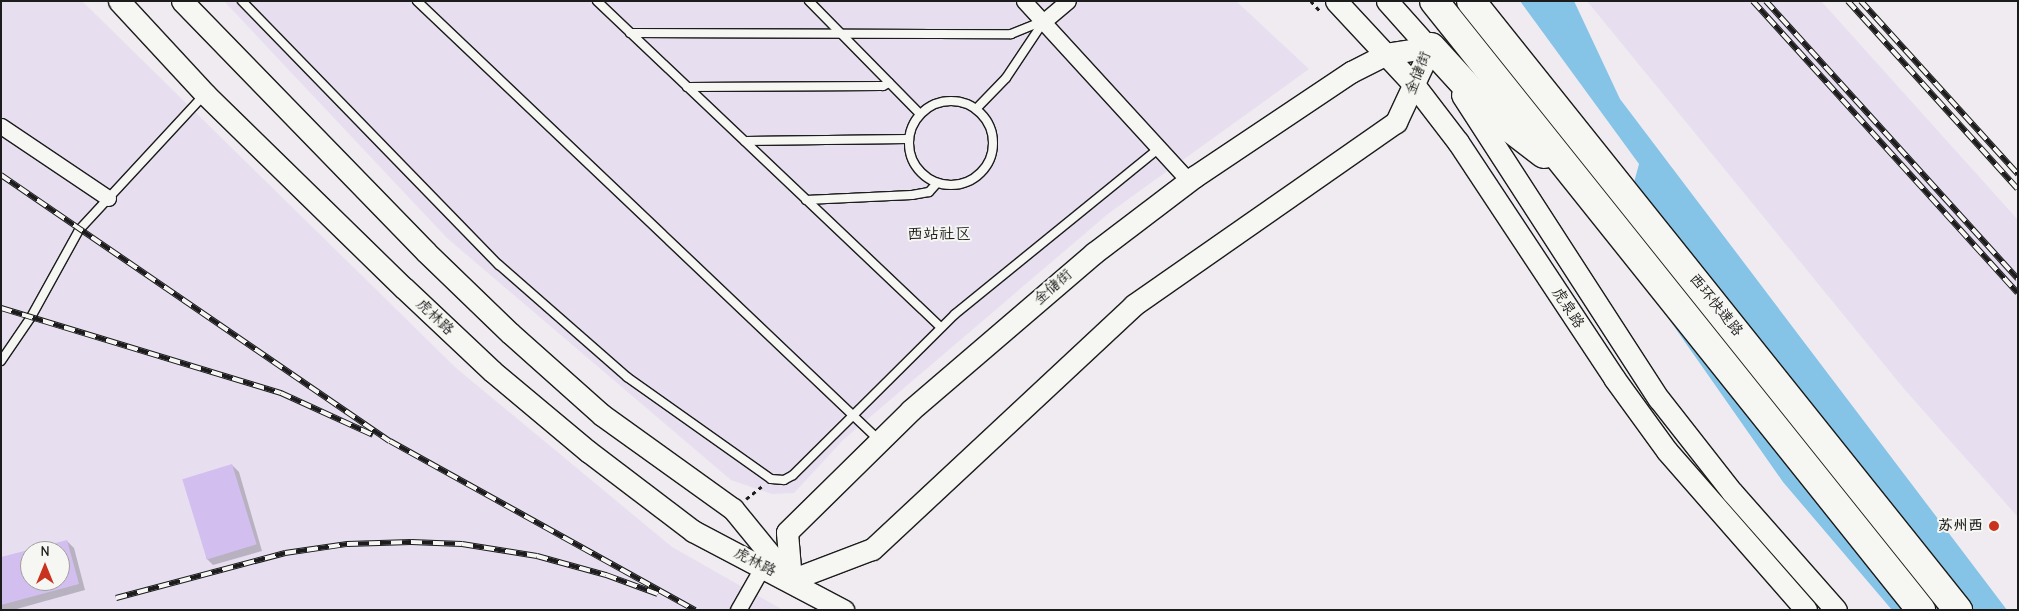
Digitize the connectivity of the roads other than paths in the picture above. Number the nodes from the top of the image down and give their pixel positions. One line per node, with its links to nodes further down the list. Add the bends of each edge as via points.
1 (119, 1): 22 (street, 虎林路)
2 (182, 1): 40 (street, 虎林路, via 426,252 510,333 602,415 733,509)
3 (242, 1): 37 (lane, via 499,265 627,377 771,479 784,480 793,475)
4 (417, 1): 37 (lane)
5 (597, 1): 15 (lane)
6 (809, 1): 16 (lane)
7 (1024, 1): 14 (street)
8 (1068, 1): 14 (street)
9 (1336, 1): 18 (street, 虎泉路)
10 (1387, 1): 17 (street, 虎泉路)
11 (1434, 1): 32 (highway, 西环快速路)
12 (1472, 1): 29 (highway, 西环快速路)
13 (1494, 1): 29 (highway, via 1540,62)
14 (1044, 21): 16 (lane, via 1011,34); 23 (lane, via 1006,78); 28 (street)
15 (630, 33): 16 (lane); 21 (lane)
16 (840, 33): 19 (lane)
17 (1431, 47): 18 (street, 金储街); 20 (street, 金储街); 32 (highway, via 1493,115); 44 (street, 虎泉路, via 1660,399 1732,492)
18 (1386, 54): 20 (street, 虎泉路); 30 (street, 金储街, via 1352,72)
19 (889, 83): 21 (lane, via 883,86); 24 (lane)
20 (1415, 86): 40 (street, 金储街, via 1396,122 1134,305 872,549); 43 (street, 虎泉路, via 1458,142 1614,378 1667,451)
21 (687, 87): 27 (lane)
22 (205, 94): 33 (lane); 39 (street, 虎林路, via 500,378 589,452 693,531)
23 (976, 109): 24 (lane, via 949,100 935,103); 31 (lane, via 992,132 990,160 972,180 958,185)
24 (920, 114): 26 (lane)
25 (1, 126): 33 (street)
26 (908, 139): 27 (lane); 31 (lane, via 912,162 920,173)
27 (745, 141): 34 (lane)
28 (1159, 148): 30 (street); 35 (lane)
29 (1592, 150): 46 (highway, 西环快速路)
30 (1189, 180): 38 (street, 金储街, via 1094,252)
31 (937, 183): 34 (lane, via 929,192 912,195)
32 (1583, 184): 45 (highway, 西环快速路)
33 (108, 198): 36 (lane, via 79,230 31,317)
34 (806, 200): 35 (lane)
35 (941, 328): 37 (lane)
36 (1, 361)
37 (852, 415): 38 (lane)
38 (880, 441): 40 (street, 金储街, via 787,532)
39 (763, 566): 40 (street, 虎林路); 41 (street)
40 (791, 580): 42 (street)
41 (738, 610)
42 (843, 610)
43 (1806, 610)
44 (1836, 610)
45 (1921, 610)
46 (1958, 610)

